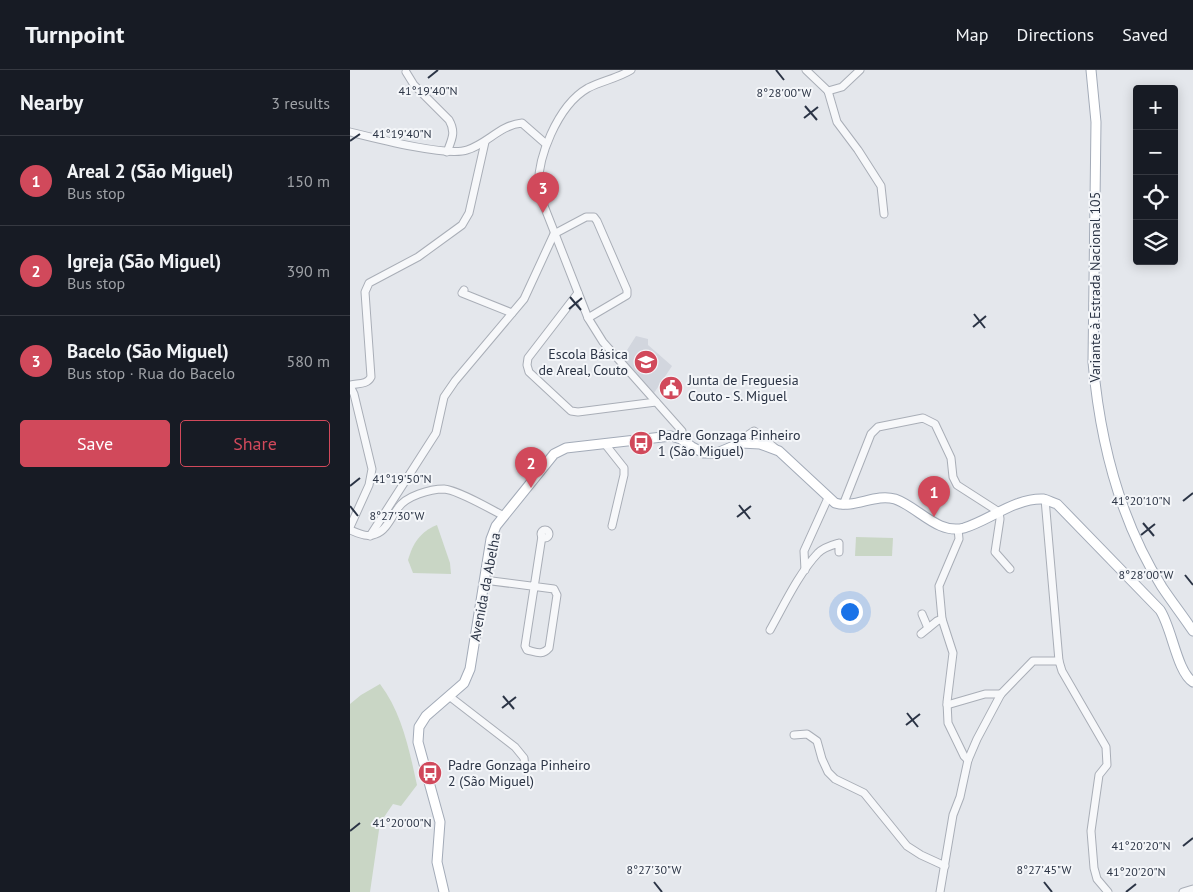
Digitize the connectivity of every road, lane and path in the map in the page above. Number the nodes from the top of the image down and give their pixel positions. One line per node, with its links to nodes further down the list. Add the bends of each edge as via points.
1 (631, 70): 9 (street, via 579,95 558,121)
2 (806, 70): 6 (street)
3 (860, 70): 6 (street, via 842,87)
4 (1091, 70): 42 (main road, Variante à Estrada Nacional 105, via 1096,122 1093,362 1102,436 1122,504 1141,548 1162,587)
5 (406, 72): 10 (street, via 453,127)
6 (828, 91): 11 (street, via 837,122 881,186)
7 (350, 132): 10 (street)
8 (485, 142): 9 (street, via 512,124 522,123); 10 (street, via 466,151); 17 (street, via 469,213 462,225 418,257 369,283 366,292 371,377 369,381)
9 (546, 144): 12 (street, via 538,184)
10 (447, 152)
11 (884, 214)
12 (554, 234): 14 (street); 15 (street, via 524,299); 16 (street, via 586,216 594,217 627,290 622,300)
13 (464, 290): 15 (street, via 462,293)
14 (578, 293): 16 (street); 18 (street, via 528,358 529,372 571,411)
15 (512, 313): 31 (street, via 444,397 436,433)
16 (588, 318): 18 (street, via 604,342)
17 (350, 386): 29 (street, via 372,469 369,485)
18 (656, 402): 19 (street)
19 (672, 419): 20 (street); 21 (street, via 682,431)
20 (671, 436): 21 (main road, Avenida da Abelha); 22 (main road, Avenida da Abelha)
21 (681, 439): 23 (main road, Avenida da Abelha, via 704,453 717,453 741,444 760,444 779,451)
22 (605, 444): 27 (main road, Avenida da Abelha, via 566,448 554,454); 28 (street, via 624,468)
23 (828, 498): 25 (main road, Avenida da Abelha); 35 (street, via 804,551)
24 (1045, 499): 26 (main road, via 1030,500); 44 (street); 45 (main road, via 1057,504 1160,610 1182,668)
25 (843, 505): 26 (street, via 871,434 878,427 923,418 934,424 951,458 957,485); 30 (main road, via 884,497 896,500 949,529)
26 (999, 512): 30 (main road); 34 (street, via 995,552)
27 (504, 516): 31 (street, via 443,489 412,496 400,505 382,531); 36 (main road, Avenida da Abelha, via 491,539)
28 (612, 526)
29 (350, 528): 31 (street)
30 (958, 528): 39 (street, via 959,539 939,586)
31 (370, 536)
32 (542, 536): 37 (street)
33 (839, 552): 35 (street, via 839,543 830,545 819,552)
34 (1010, 569)
35 (806, 570): 41 (street)
36 (484, 580): 37 (street); 47 (main road, Avenida da Abelha, via 470,669 464,684)
37 (533, 586): 37 (street, via 554,589 557,595 549,648 541,654 527,650 525,646)
38 (922, 614): 40 (street)
39 (942, 619): 40 (street); 48 (street, via 953,653)
40 (928, 628): 43 (street)
41 (770, 630)
42 (1193, 631)
43 (921, 634)
44 (1059, 660): 46 (street, via 1033,661); 56 (street, via 1062,671 1106,747 1106,765 1099,776 1091,831 1097,879)
45 (1193, 682)
46 (1001, 694): 48 (street, via 985,694); 50 (street)
47 (449, 696): 51 (street, via 514,747 524,758); 54 (main road, Avenida da Abelha, via 426,716 419,727 418,742 440,822 437,862)
48 (947, 705): 50 (street, via 948,723)
49 (794, 735): 52 (street, via 807,734 817,741 828,772 835,779 864,793 907,846)
50 (968, 760): 52 (street, via 953,815)
51 (525, 768)
52 (945, 866): 55 (street)
53 (1193, 889): 57 (street)
54 (444, 892)
55 (940, 892)
56 (1108, 892)
57 (1183, 892)

